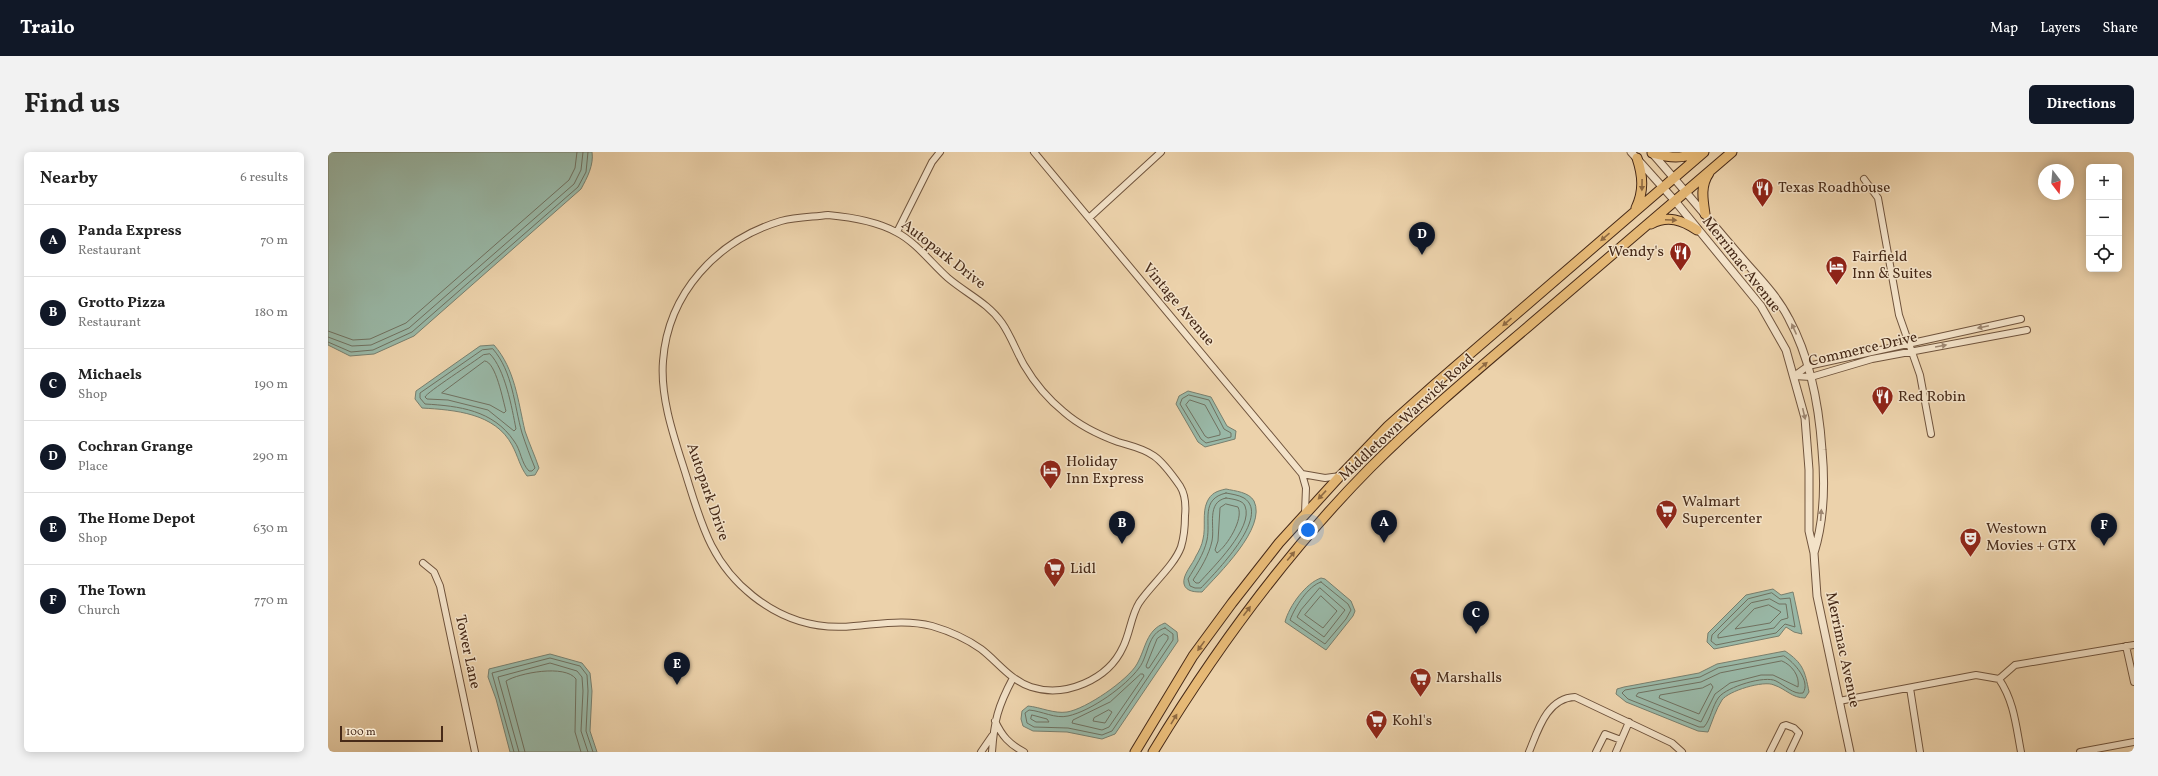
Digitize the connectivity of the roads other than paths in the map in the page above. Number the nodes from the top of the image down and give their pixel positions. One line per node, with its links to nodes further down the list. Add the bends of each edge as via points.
1 (940, 152): 20 (street, via 932,162)
2 (1034, 152): 17 (street, Vintage Avenue)
3 (1161, 152): 17 (street)
4 (1699, 152): 7 (main road, via 1685,158 1670,158)
5 (1704, 152): 10 (main road, Middletown Warwick Road)
6 (1732, 152): 9 (main road, Middletown Warwick Road)
7 (1652, 153): 10 (street, Merrimac Avenue)
8 (1634, 155): 12 (street, Merrimac Avenue); 15 (main road, one-way to 15, via 1642,170 1642,188)
9 (1710, 170): 13 (main road, Middletown Warwick Road); 16 (main road, via 1703,190)
10 (1674, 178): 12 (main road, Middletown Warwick Road); 13 (street, Merrimac Avenue)
11 (1864, 179): 23 (street, via 1878,198 1899,315)
12 (1662, 188): 14 (street, Merrimac Avenue); 15 (main road, Middletown Warwick Road)
13 (1685, 192): 14 (main road, Middletown Warwick Road); 16 (street, Merrimac Avenue)
14 (1675, 201): 18 (main road, Middletown Warwick Road); 19 (street, Merrimac Avenue)
15 (1635, 211): 30 (main road, Middletown Warwick Road, one-way to 30, via 1424,393)
16 (1705, 214): 25 (street, Merrimac Avenue, one-way to 16, via 1785,312 1765,283)
17 (1089, 218): 29 (street, Vintage Avenue)
18 (1644, 227): 19 (main road, one-way to 19, via 1668,219 1683,221); 51 (main road, Middletown Warwick Road, one-way to 18, via 1227,638 1266,586 1352,487 1438,405)
19 (1697, 230): 26 (street, Merrimac Avenue, via 1761,306 1786,350)
20 (897, 232): 36 (street, Autopark Drive, via 950,280 987,305 1002,322 1024,365 1046,395 1066,415 1090,430 1153,455 1163,463 1181,488 1186,508 1180,550 1136,608 1122,650 1107,670 1090,682 1053,690 1032,687); 36 (street, Autopark Drive, via 848,217 828,215 786,220 739,238 702,270 680,301 668,332 663,362 667,406 678,451 701,523 717,557 734,581 776,613 816,626 878,623 928,625 966,639 983,650)
21 (2021, 319): 23 (street, Commerce Drive, one-way to 23)
22 (2027, 330): 24 (street, Commerce Drive, one-way to 22)
23 (1908, 342): 24 (street); 25 (street, Commerce Drive)
24 (1911, 351): 27 (street, Commerce Drive, via 1872,359); 28 (street, via 1920,375)
25 (1808, 366): 26 (street, Commerce Drive); 27 (street, Merrimac Avenue)
26 (1794, 376): 27 (street, Commerce Drive); 32 (street, Merrimac Avenue, one-way to 32, via 1805,418 1809,470 1809,531)
27 (1811, 377): 32 (street, Merrimac Avenue, one-way to 27, via 1819,537 1823,461 1820,415)
28 (1931, 434)
29 (1302, 474): 30 (street, via 1325,478); 31 (street, Vintage Avenue, via 1306,488)
30 (1340, 476): 31 (main road, Middletown Warwick Road, one-way to 31)
31 (1305, 513): 50 (main road, Middletown Warwick Road, one-way to 50, via 1256,571 1193,656)
32 (1814, 553): 40 (street, Merrimac Avenue, via 1817,596)
33 (423, 563): 46 (street, Tower Lane, via 434,572 440,586)
34 (2134, 645): 35 (street)
35 (2126, 646): 37 (street, via 2015,665); 38 (street)
36 (1013, 678): 41 (street, via 1000,701)
37 (1999, 679): 39 (street, via 1976,675); 60 (street, via 2007,690 2012,704)
38 (2134, 682)
39 (1910, 688): 40 (street); 59 (street)
40 (1839, 701): 58 (street, Merrimac Avenue)
41 (995, 720): 43 (street); 49 (street, via 1001,735)
42 (1629, 722): 44 (street); 52 (street, via 1575,697 1565,697 1551,707 1542,720); 55 (street, via 1672,743)
43 (993, 734): 47 (street); 48 (street)
44 (1621, 740): 53 (street, via 1605,734); 54 (street)
45 (2134, 742): 61 (street)
46 (475, 752)
47 (981, 752)
48 (992, 752)
49 (1024, 752)
50 (1135, 752)
51 (1154, 752)
52 (1529, 752)
53 (1596, 752)
54 (1616, 752)
55 (1682, 752)
56 (1770, 752): 57 (street, via 1783,726 1786,725 1798,733)
57 (1790, 752)
58 (1850, 752)
59 (1920, 752)
60 (2021, 752)
61 (2080, 752)

